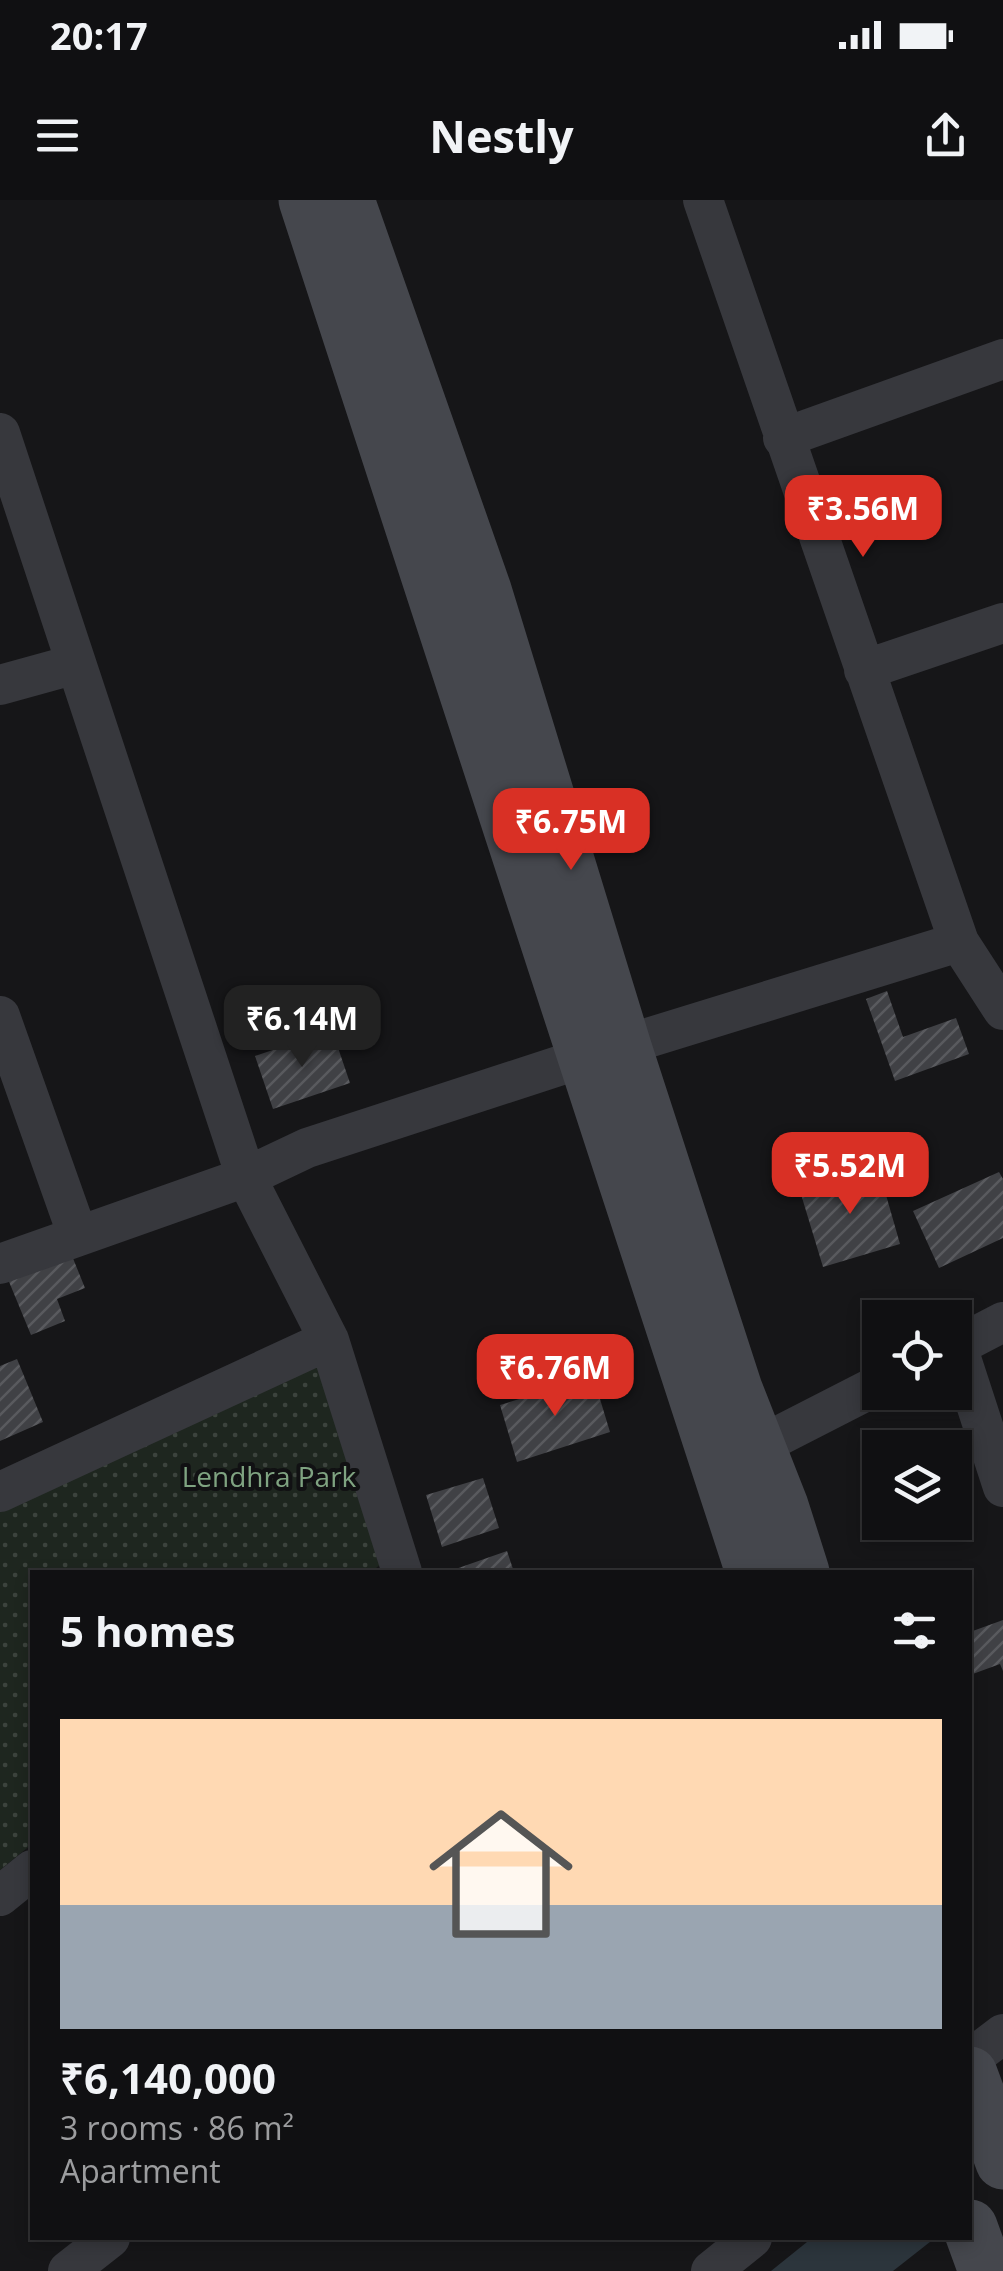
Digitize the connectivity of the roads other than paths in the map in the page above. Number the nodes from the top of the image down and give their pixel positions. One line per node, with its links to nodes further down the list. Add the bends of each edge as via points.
1 (306, 200): 14 (main road)
2 (347, 200): 14 (main road, via 484,590 589,939)
3 (703, 200): 6 (street)
4 (1003, 359): 6 (street)
5 (0, 434): 8 (street)
6 (783, 438): 9 (street)
7 (1003, 623): 9 (street)
8 (76, 664): 10 (street); 15 (street)
9 (864, 670): 11 (street)
10 (0, 685)
11 (959, 942): 12 (street); 14 (street)
12 (1003, 1010)
13 (0, 1016): 16 (street)
14 (605, 1052): 15 (street, via 306,1148); 23 (main road); 27 (main road)
15 (246, 1177): 16 (street); 20 (street)
16 (78, 1236): 17 (street)
17 (0, 1264)
18 (1003, 1322): 19 (street)
19 (972, 1338)
20 (329, 1340): 25 (street); 26 (street)
21 (862, 1393): 23 (street)
22 (972, 1394): 24 (street)
23 (757, 1446): 28 (main road)
24 (1003, 1488)
25 (0, 1492)
26 (401, 1570)
27 (753, 1570)
28 (801, 1570)
29 (30, 1872): 30 (street)
30 (0, 1896)
31 (1003, 2034): 32 (street)
32 (972, 2057)
33 (972, 2079): 34 (main road)
34 (1003, 2162)
35 (972, 2232): 40 (main road)
36 (107, 2240): 39 (street)
37 (748, 2240): 38 (street)
38 (711, 2257)
39 (68, 2271)
40 (986, 2271)

